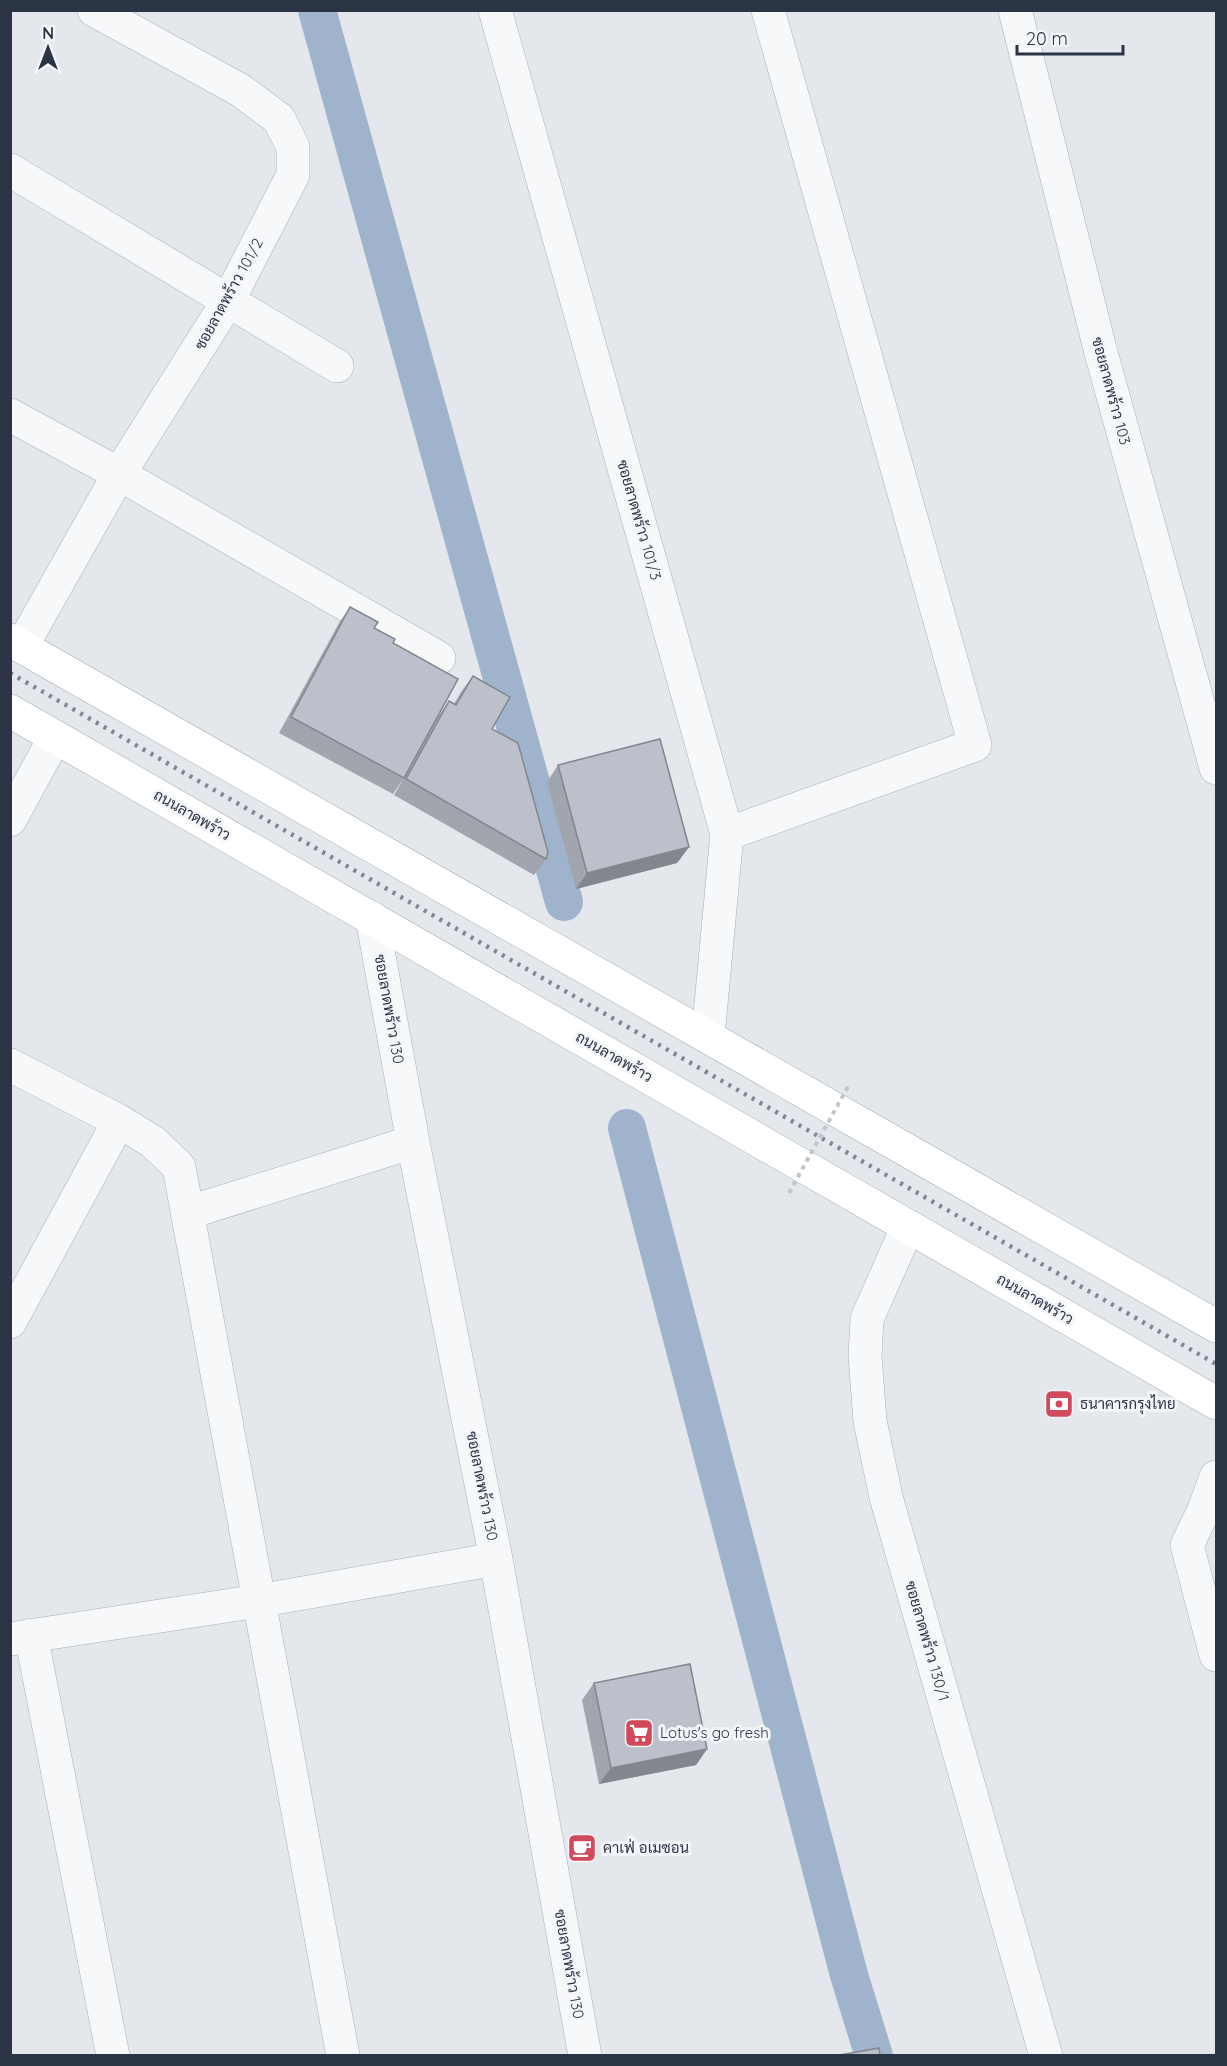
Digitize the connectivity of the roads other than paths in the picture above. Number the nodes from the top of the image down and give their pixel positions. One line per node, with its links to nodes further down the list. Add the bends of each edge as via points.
1 (94, 10): 6 (street, ซอยลาดพร้าว 101/2, via 240,90 279,119 293,147 293,175)
2 (495, 10): 16 (street, ซอยลาดพร้าว 101/3)
3 (768, 10): 16 (street, via 975,745)
4 (1015, 10): 14 (street, ซอยลาดพร้าว 103, via 1100,349)
5 (10, 171): 6 (street)
6 (228, 301): 7 (street); 9 (street, ซอยลาดพร้าว 101/2)
7 (337, 366)
8 (10, 415): 9 (street)
9 (119, 474): 10 (street, ซอยลาดพร้าว 101/2); 11 (street)
10 (16, 643): 18 (main road)
11 (439, 658)
12 (10, 711): 13 (main road, ถนนลาดพร้าว)
13 (55, 737): 15 (street); 17 (main road, ถนนลาดพร้าว)
14 (1216, 768)
15 (10, 820)
16 (727, 834): 18 (street, ซอยลาดพร้าว 101/3)
17 (372, 918): 21 (street, ซอยลาดพร้าว 130); 23 (main road, ถนนลาดพร้าว)
18 (708, 1036): 25 (main road)
19 (10, 1065): 20 (street)
20 (119, 1121): 22 (street, via 153,1142 178,1167); 24 (street)
21 (413, 1142): 22 (street); 28 (street, ซอยลาดพร้าว 130)
22 (187, 1213): 29 (street)
23 (908, 1226): 26 (main road, ถนนลาดพร้าว); 35 (street, ซอยลาดพร้าว 130/1, via 867,1319 865,1356 870,1421 886,1497)
24 (10, 1322)
25 (1216, 1326)
26 (1216, 1403)
27 (1216, 1477): 31 (street, via 1187,1545)
28 (496, 1559): 29 (street); 34 (street, ซอยลาดพร้าว 130)
29 (258, 1601): 30 (street); 33 (street)
30 (21, 1637): 32 (street)
31 (1216, 1655)
32 (113, 2055)
33 (343, 2055)
34 (585, 2055)
35 (1046, 2055)

